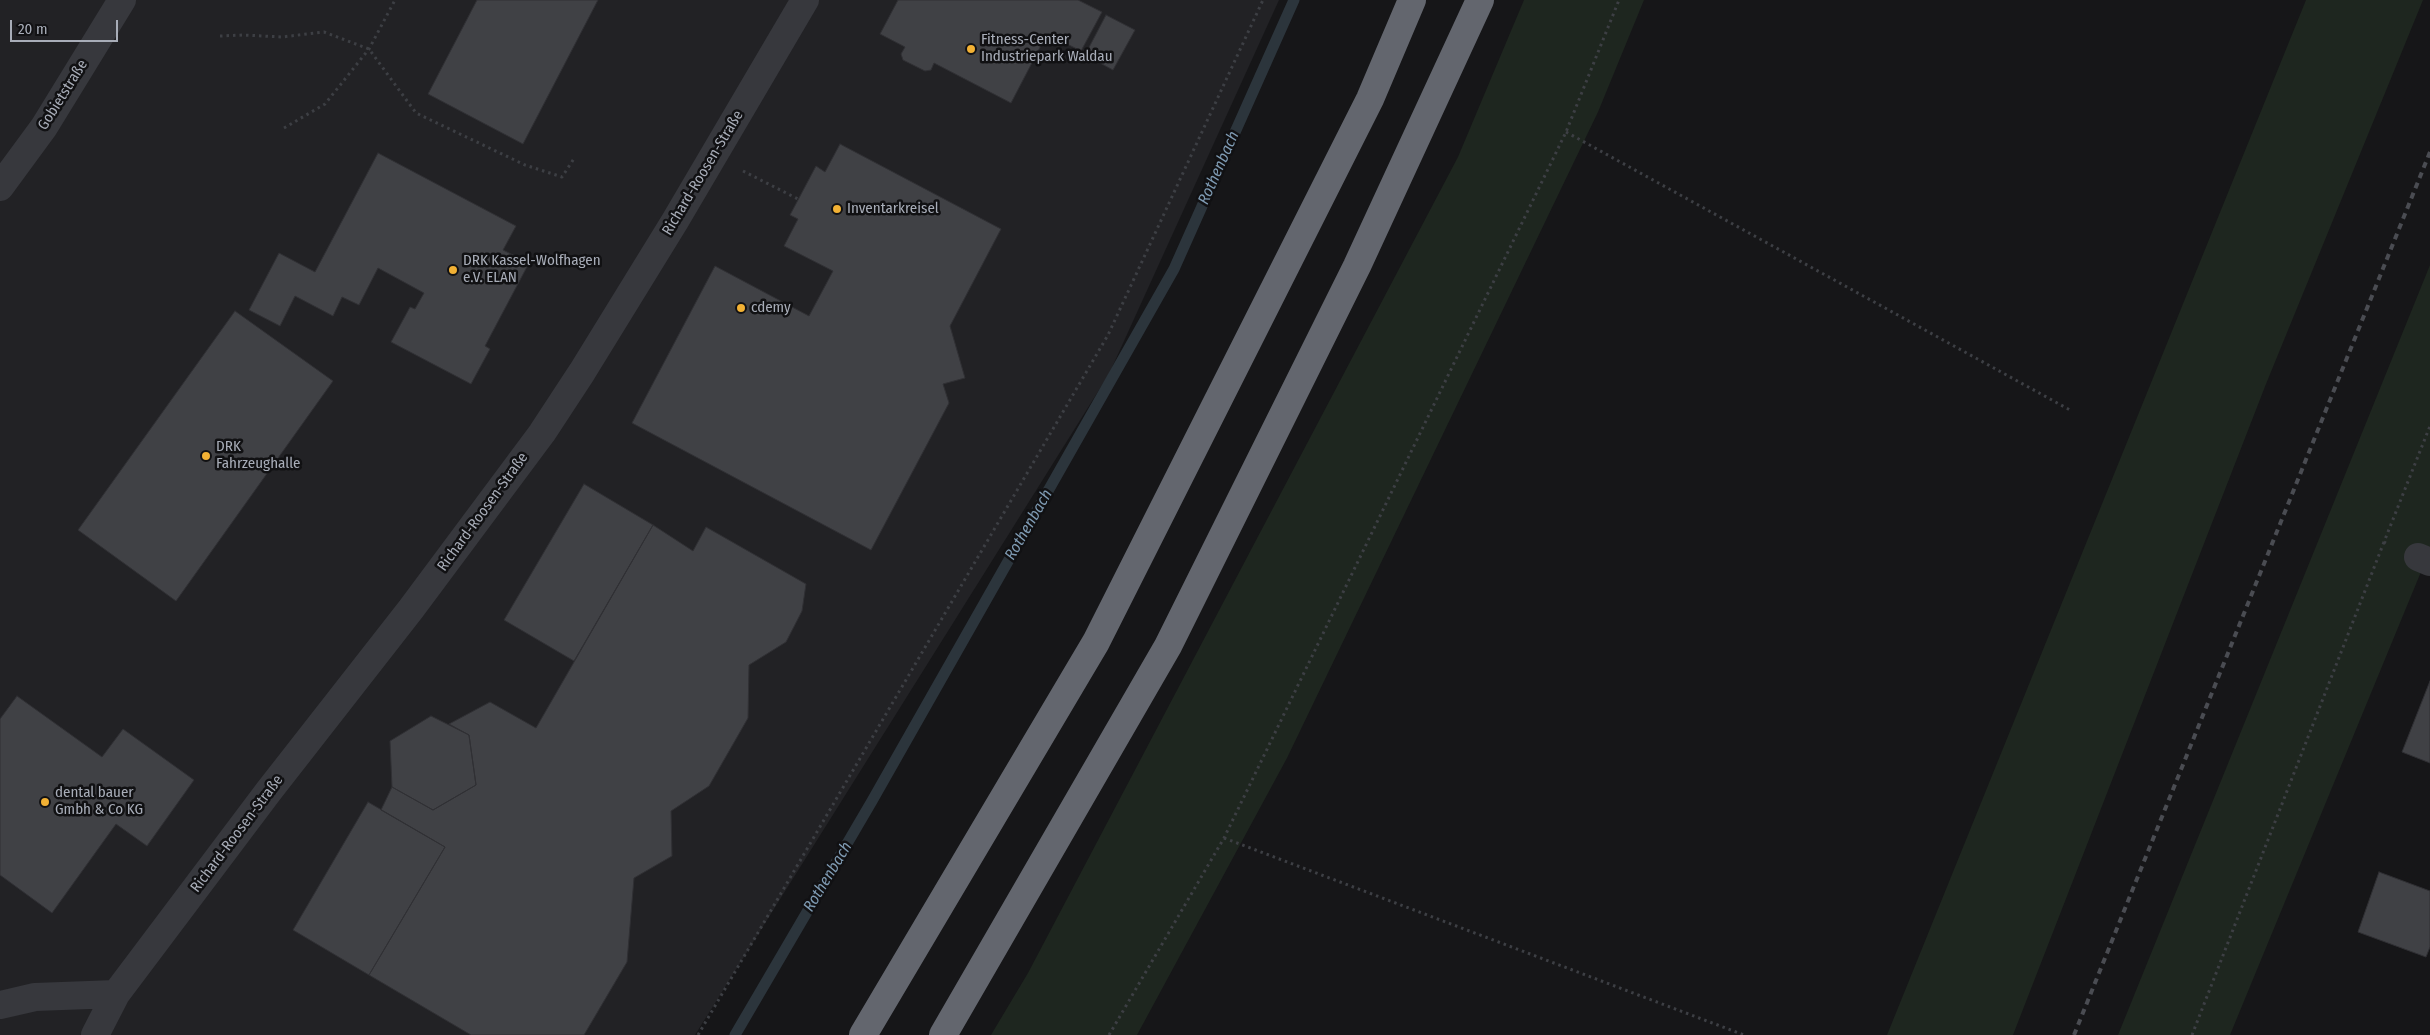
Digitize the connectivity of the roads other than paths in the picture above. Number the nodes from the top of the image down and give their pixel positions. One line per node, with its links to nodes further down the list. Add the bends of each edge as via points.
1 (122, 0): 5 (street, Gobietstraße, via 44,127)
2 (805, 0): 6 (street, Richard-Roosen-Straße, via 714,155 542,433)
3 (1412, 0): 9 (highway, via 1370,99 1096,642)
4 (1480, 0): 10 (highway, via 1357,266 1168,646)
5 (0, 187)
6 (116, 994): 7 (street, via 35,997); 8 (street, Richard-Roosen-Straße)
7 (0, 1005)
8 (95, 1035)
9 (863, 1035)
10 (943, 1035)

